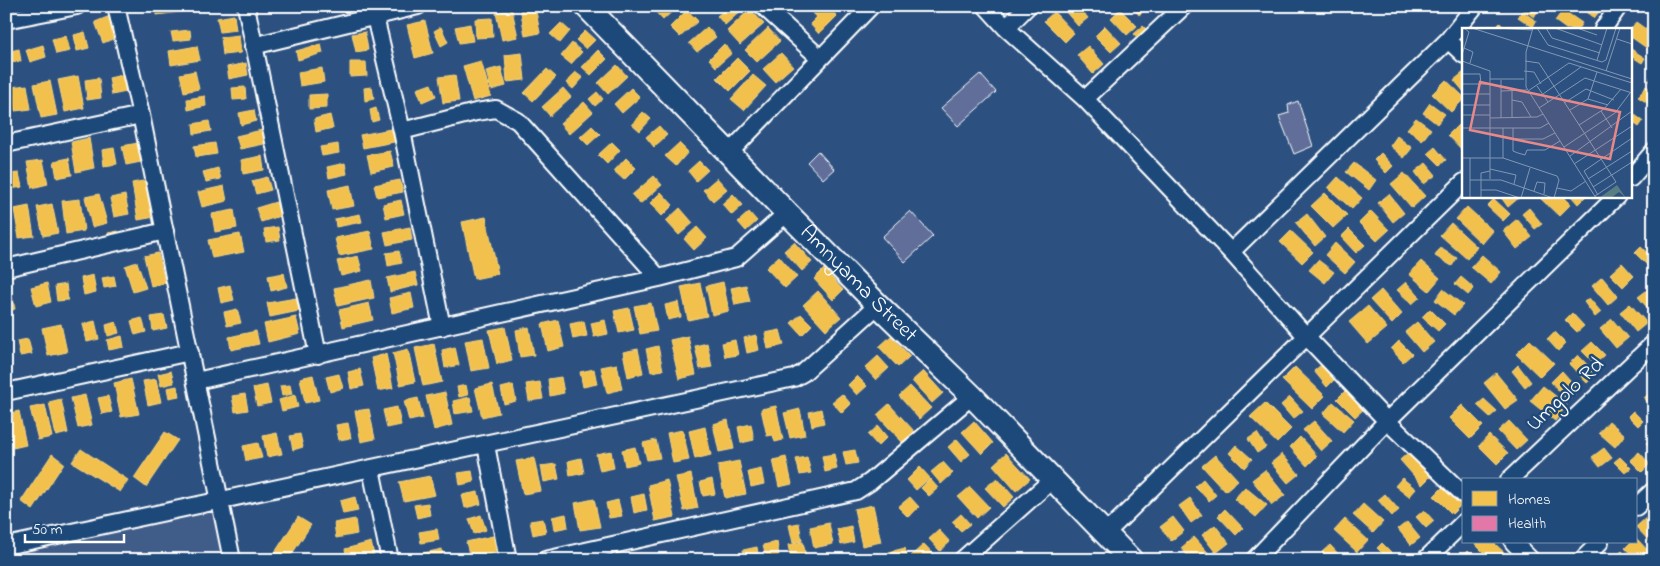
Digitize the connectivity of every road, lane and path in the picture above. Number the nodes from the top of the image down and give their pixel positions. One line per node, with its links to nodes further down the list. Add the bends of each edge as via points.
1 (77, 6): 13 (street)
2 (116, 6): 22 (street)
3 (246, 6): 18 (street)
4 (418, 6): 14 (street)
5 (586, 6): 26 (street, Amnyama Street)
6 (763, 6): 20 (street)
7 (871, 6): 20 (street)
8 (986, 6): 15 (street)
9 (1028, 6): 15 (street)
10 (1184, 6): 21 (street)
11 (1475, 6): 17 (street)
12 (1619, 6): 16 (street)
13 (10, 15)
14 (375, 17): 18 (street); 23 (street)
15 (1006, 28): 21 (street)
16 (1605, 28)
17 (1448, 40): 19 (street); 32 (street)
18 (253, 46): 40 (street)
19 (1462, 53)
20 (820, 58): 26 (street)
21 (1085, 98): 32 (street)
22 (141, 115): 24 (street); 31 (street)
23 (402, 131): 34 (street, via 496,109 518,121); 36 (street)
24 (6, 144)
25 (1654, 151): 27 (street)
26 (730, 152): 30 (street, Amnyama Street)
27 (1632, 177)
28 (1462, 184): 37 (street)
29 (1611, 198): 44 (street)
30 (787, 213): 34 (street, via 736,258); 35 (street, Amnyama Street)
31 (165, 231): 33 (street); 39 (street)
32 (1231, 252): 37 (street)
33 (6, 268)
34 (659, 278): 36 (street)
35 (878, 305): 43 (street, Amnyama Street); 45 (street, via 794,378)
36 (442, 327): 40 (street)
37 (1306, 336): 44 (street); 54 (street)
38 (1654, 343): 47 (street, Umgolo Rd)
39 (190, 352): 41 (street); 42 (street)
40 (318, 354): 41 (street)
41 (196, 381): 51 (street)
42 (6, 392)
43 (972, 396): 48 (street, Amnyama Street); 61 (street, via 856,491)
44 (1387, 421): 50 (street); 64 (street)
45 (486, 445): 46 (street); 60 (street)
46 (371, 469): 51 (street); 59 (street)
47 (1511, 478)
48 (1053, 479): 54 (street, Amnyama Street); 62 (street)
49 (1654, 490): 52 (street)
50 (1462, 493)
51 (220, 500): 57 (street); 58 (street)
52 (1638, 505)
53 (1462, 524): 65 (street)
54 (1105, 534): 63 (street, Amnyama Street)
55 (1515, 544): 66 (street)
56 (1598, 544): 67 (street)
57 (6, 546)
58 (232, 560)
59 (390, 560)
60 (508, 560)
61 (545, 560)
62 (962, 560)
63 (1131, 560)
64 (1254, 560)
65 (1424, 560)
66 (1531, 560)
67 (1582, 560)

